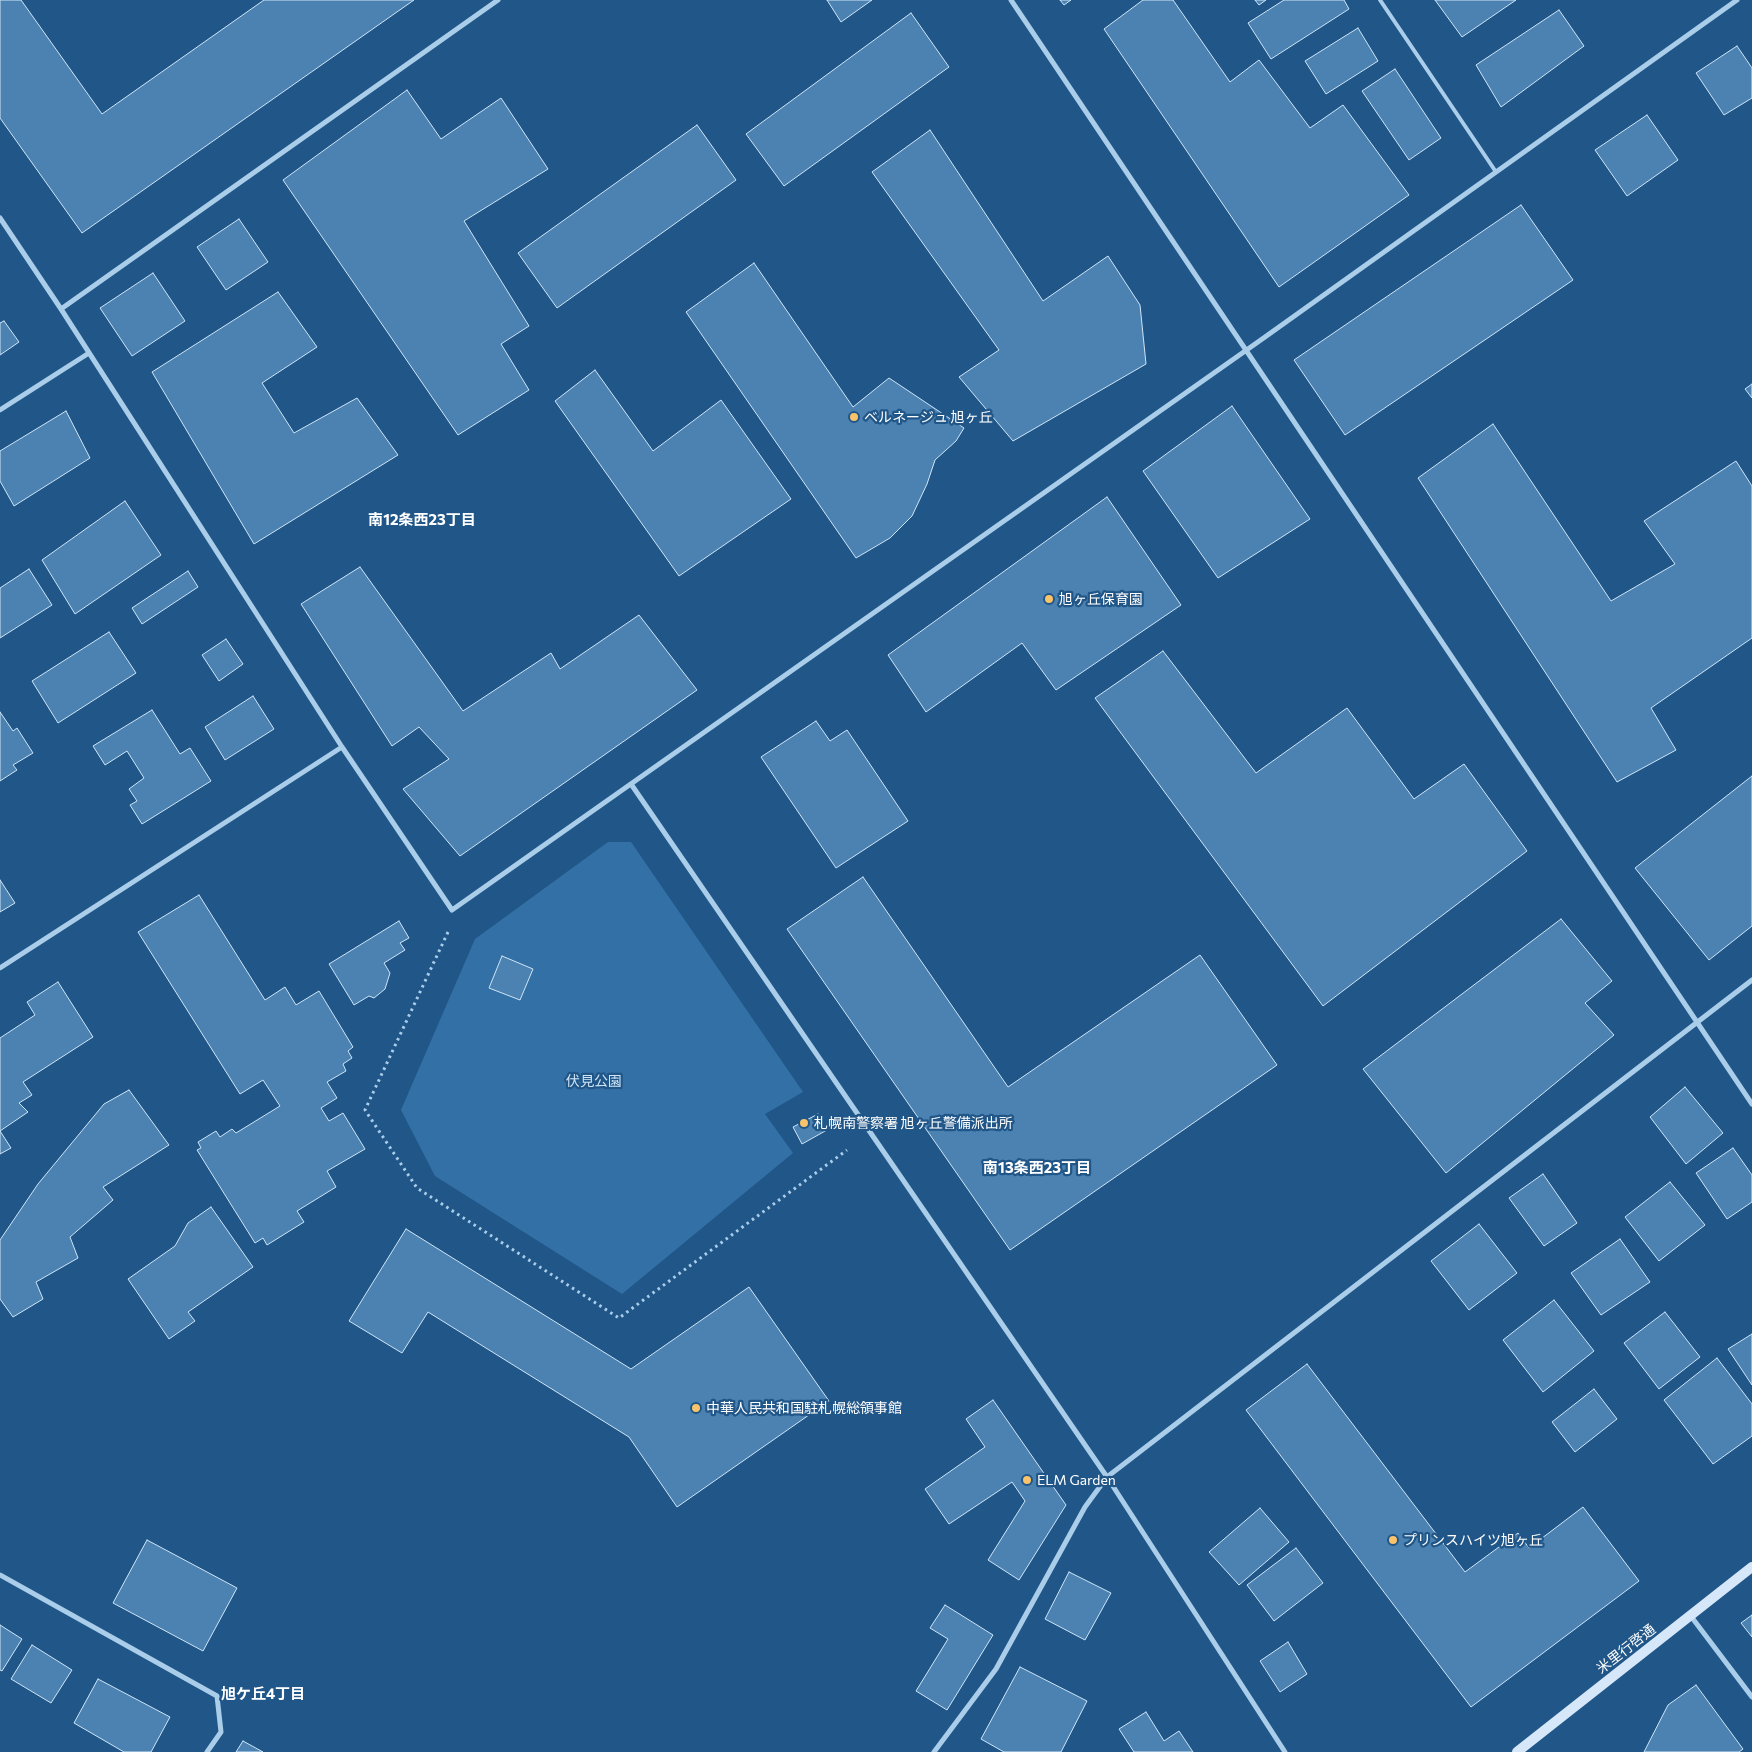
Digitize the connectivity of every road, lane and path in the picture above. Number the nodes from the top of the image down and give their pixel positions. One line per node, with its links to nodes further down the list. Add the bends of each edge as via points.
1 (498, 0): 7 (street)
2 (1011, 0): 8 (street)
3 (1380, 0): 5 (lane)
4 (1737, 0): 5 (street)
5 (1496, 172): 8 (street)
6 (0, 218): 7 (street)
7 (61, 309): 9 (street)
8 (1246, 350): 12 (street); 16 (street)
9 (89, 353): 10 (street); 11 (street)
10 (0, 410)
11 (342, 747): 12 (street, via 452,910); 14 (street)
12 (631, 784): 19 (street)
13 (441, 927): 18 (path, via 450,929 365,1110 417,1188 620,1318)
14 (0, 968)
15 (1752, 980): 16 (street)
16 (1697, 1022): 17 (street); 19 (street)
17 (1752, 1104)
18 (847, 1150)
19 (1107, 1477): 25 (street, via 1085,1506 996,1669); 26 (street)
20 (1752, 1566): 22 (street, 米里行啓通)
21 (0, 1575): 24 (street, via 217,1696 221,1732)
22 (1690, 1616): 23 (street); 27 (street, 米里行啓通)
23 (1752, 1698)
24 (207, 1752)
25 (934, 1752)
26 (1285, 1752)
27 (1517, 1752)

